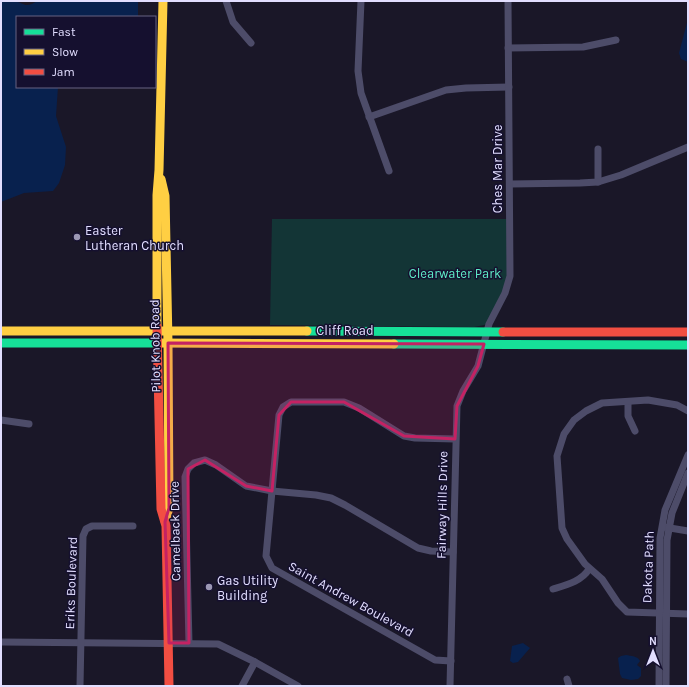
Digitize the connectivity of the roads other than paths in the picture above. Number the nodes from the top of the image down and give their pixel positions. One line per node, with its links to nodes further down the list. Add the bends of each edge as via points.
1 (163, 1): 12 (main road, Pilot Knob Road)
2 (226, 1): 6 (street, via 233,22)
3 (361, 1): 9 (street, via 358,71 361,93)
4 (508, 1): 7 (street, Ches Mar Drive)
5 (616, 40): 7 (street, via 583,47)
6 (252, 43)
7 (508, 48): 8 (street, Ches Mar Drive)
8 (509, 87): 9 (street, via 446,90); 15 (street, Ches Mar Drive)
9 (369, 117): 13 (street)
10 (688, 147): 14 (street, via 622,175)
11 (598, 149): 14 (street)
12 (159, 170): 18 (main road, Pilot Knob Road); 19 (main road, Pilot Knob Road, via 165,196)
13 (389, 171)
14 (598, 182): 15 (street)
15 (510, 184): 17 (street, Ches Mar Drive, via 510,276)
16 (1, 331): 18 (main road, Cliff Road)
17 (487, 331): 19 (main road, Cliff Road); 20 (main road, Cliff Road); 24 (street, Fairway Hills Drive)
18 (157, 332): 19 (main road, Cliff Road); 22 (main road, Pilot Knob Road)
19 (167, 332): 23 (main road, Pilot Knob Road)
20 (688, 332)
21 (1, 343): 22 (main road, Cliff Road)
22 (158, 343): 23 (main road, Cliff Road); 35 (main road, Pilot Knob Road, via 161,508)
23 (168, 343): 24 (main road, Cliff Road); 35 (main road, Pilot Knob Road, via 169,508)
24 (484, 344): 25 (main road, Cliff Road); 31 (street, Fairway Hills Drive, via 478,366 457,406)
25 (688, 344)
26 (628, 402): 27 (street, via 663,402); 30 (street, via 628,416); 40 (street, via 602,403 586,411 574,420 564,434 556,456 562,528 575,552)
27 (688, 411)
28 (1, 420): 29 (street)
29 (29, 424)
30 (635, 431)
31 (455, 439): 34 (street, Saint Andrew Boulevard, via 404,436 344,402 291,402 283,407 279,415); 39 (street, Fairway Hills Drive)
32 (688, 455): 37 (street, Dakota Path, via 665,510)
33 (688, 473): 37 (street, Dakota Path)
34 (272, 491): 39 (street, Camelback Drive, via 331,498 418,548); 47 (street, Camelback Drive, via 246,486 205,460 194,463 188,469 185,477); 48 (street, Saint Andrew Boulevard, via 266,556 272,568 435,660)
35 (165, 522): 46 (main road, Pilot Knob Road)
36 (133, 526): 45 (street, Eriks Boulevard, via 92,526 86,529 83,536)
37 (665, 528): 38 (street); 42 (street, Dakota Path, via 660,538)
38 (688, 531)
39 (453, 552): 48 (street, Fairway Hills Drive)
40 (589, 569): 41 (street, via 577,580); 42 (street, via 602,579 627,612)
41 (553, 589)
42 (663, 613): 43 (street); 55 (street, Dakota Path); 56 (street, Dakota Path)
43 (688, 614)
44 (1, 642): 45 (street)
45 (80, 643): 46 (street); 50 (street, Eriks Boulevard)
46 (169, 643): 47 (street); 51 (main road, Pilot Knob Road)
47 (189, 643): 49 (street, via 218,644)
48 (450, 661): 54 (street, Fairway Hills Drive)
49 (255, 662): 52 (street); 53 (street)
50 (80, 686)
51 (169, 686)
52 (242, 686)
53 (298, 686)
54 (450, 686)
55 (658, 686)
56 (666, 686)

